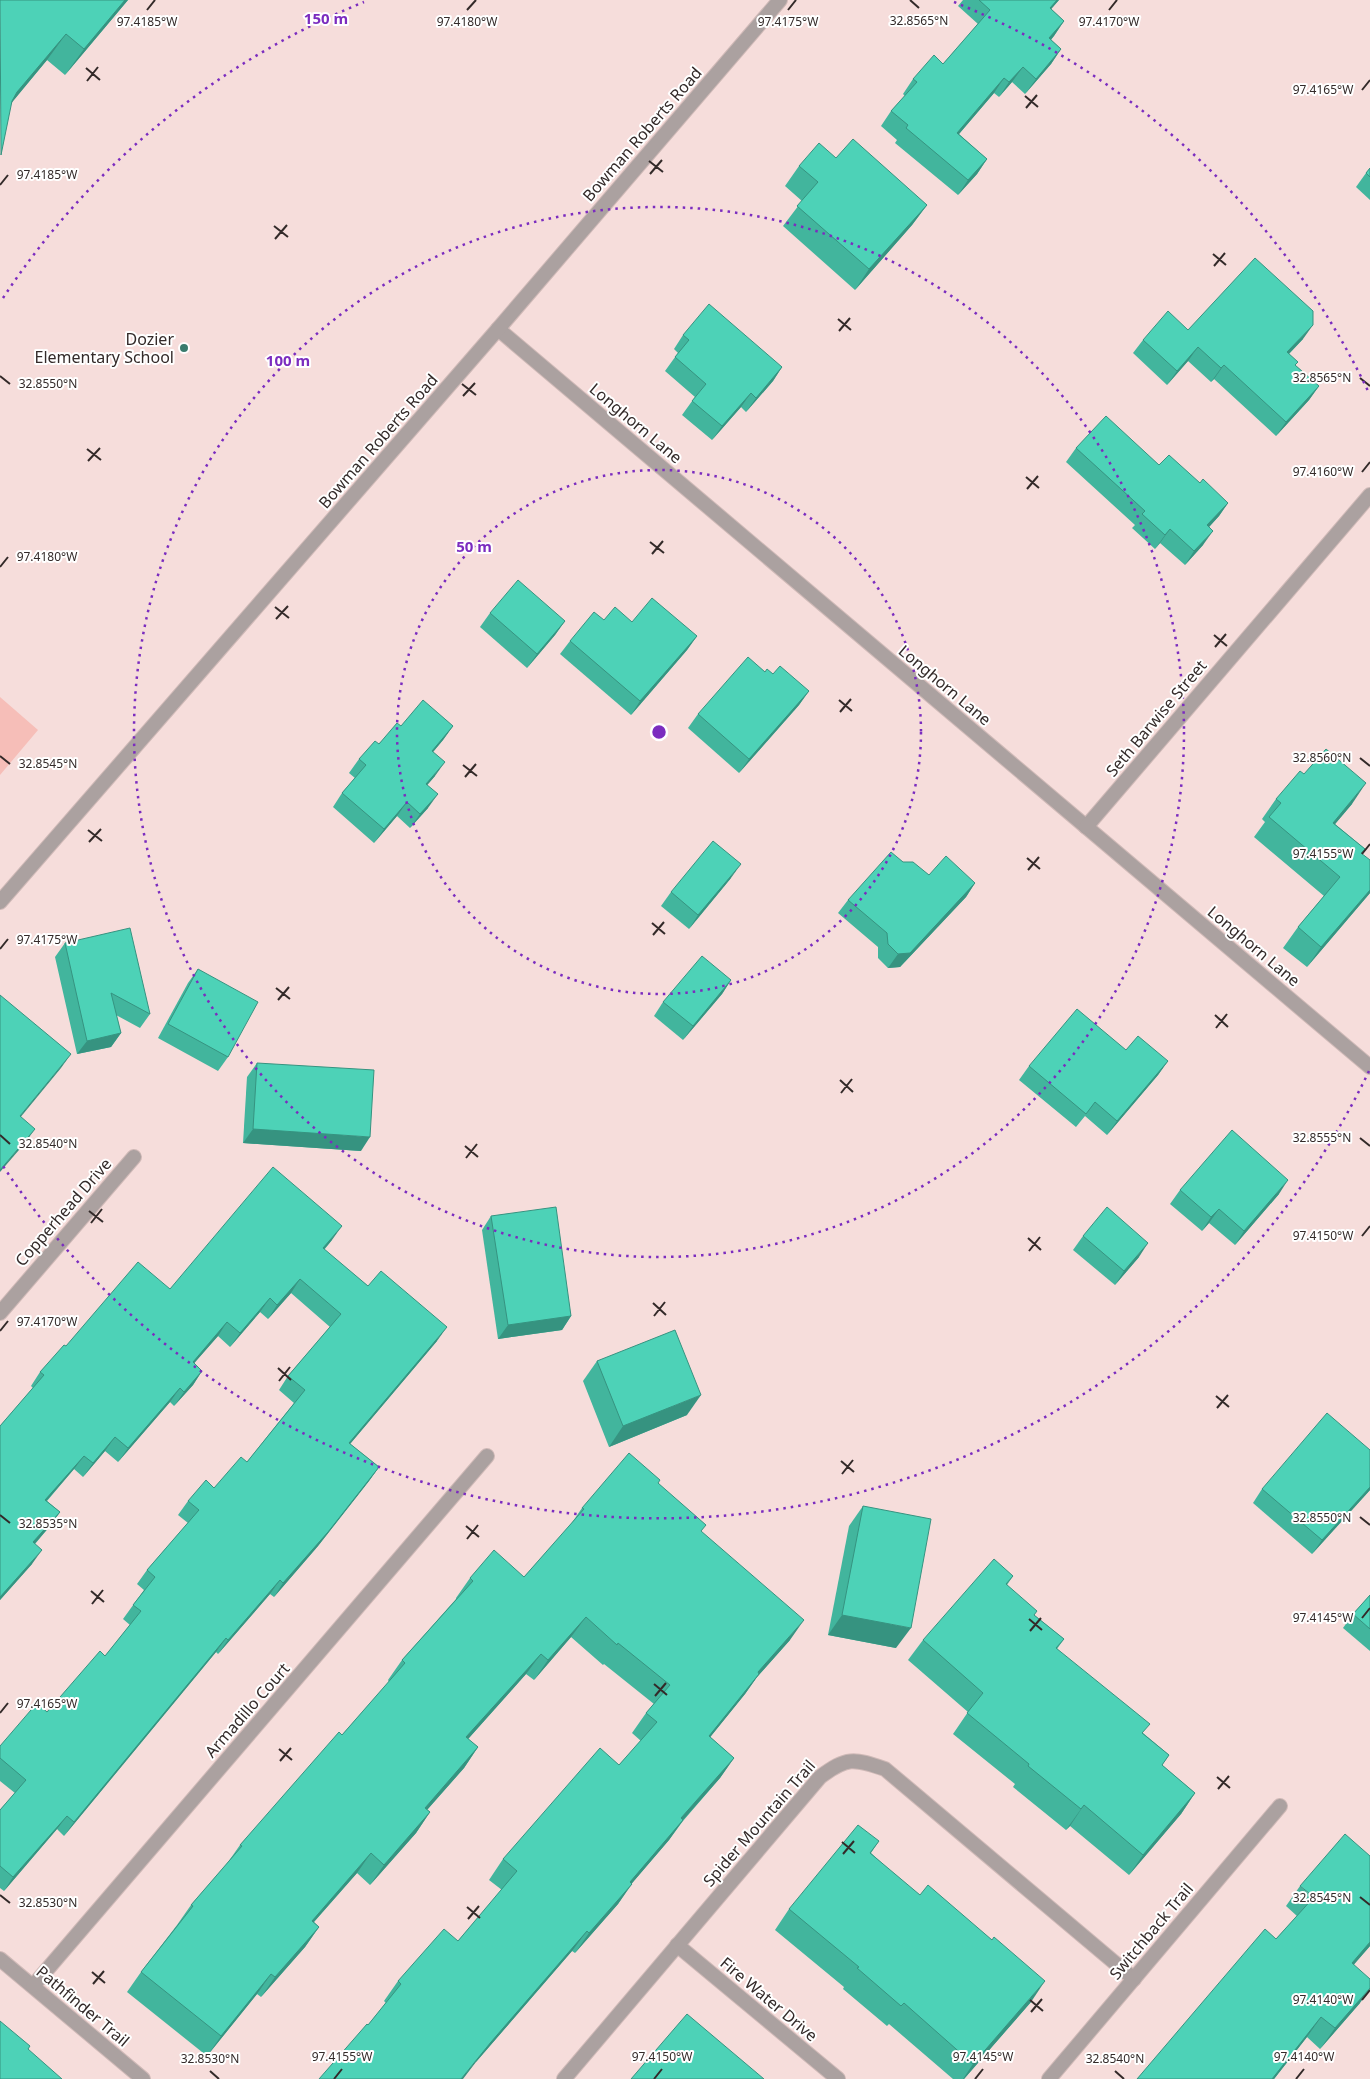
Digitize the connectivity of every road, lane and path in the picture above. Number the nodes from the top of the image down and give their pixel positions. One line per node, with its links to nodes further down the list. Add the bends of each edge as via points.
1 (780, 0): 2 (street, Bowman Roberts Road)
2 (498, 330): 4 (street, Longhorn Lane); 5 (street, Bowman Roberts Road)
3 (1370, 495): 4 (street, Seth Barwise Street)
4 (1086, 827): 6 (street, Longhorn Lane)
5 (0, 902)
6 (1370, 1067)
7 (134, 1157): 8 (street, Copperhead Drive)
8 (0, 1313)
9 (487, 1456): 14 (street, Armadillo Court)
10 (1280, 1806): 13 (street, Switchback Trail)
11 (677, 1945): 13 (street, Spider Mountain Trail, via 820,1777 850,1760 885,1769); 16 (street, Spider Mountain Trail); 17 (street, Fire Water Drive)
12 (0, 1959): 14 (street, Pathfinder Trail)
13 (1134, 1979): 18 (street, Switchback Trail)
14 (33, 1986): 15 (street, Pathfinder Trail)
15 (143, 2079)
16 (564, 2079)
17 (838, 2079)
18 (1049, 2079)

